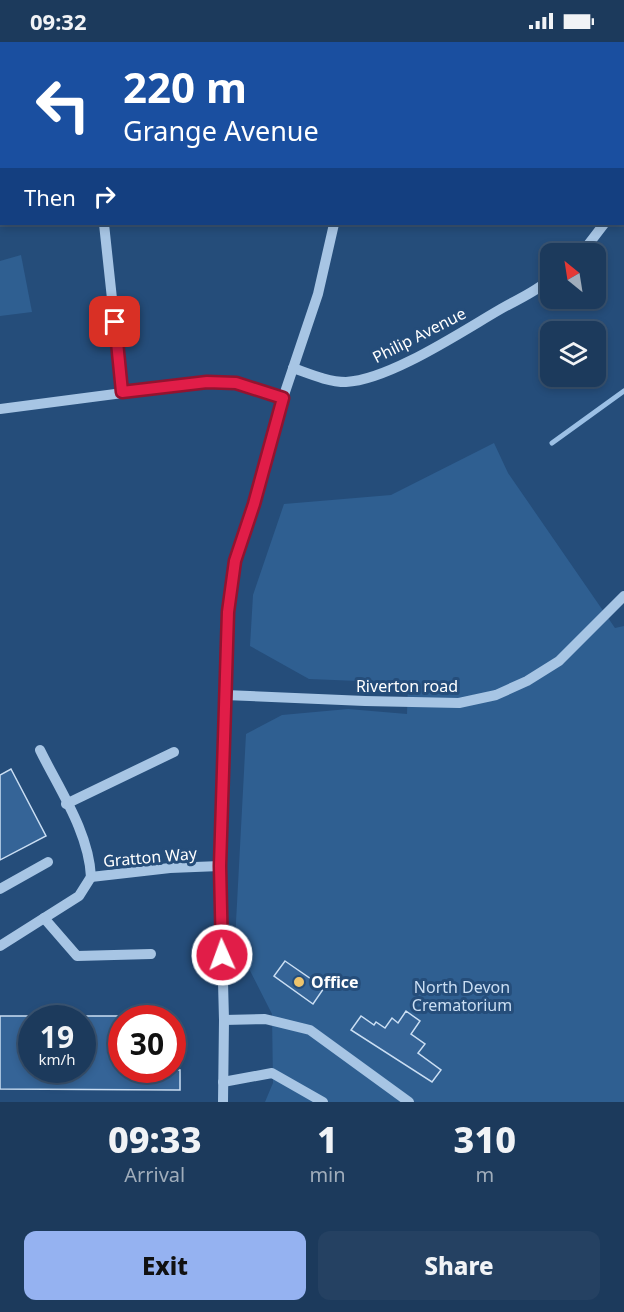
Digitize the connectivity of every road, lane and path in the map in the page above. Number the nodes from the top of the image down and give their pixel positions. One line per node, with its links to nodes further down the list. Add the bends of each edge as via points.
1 (104, 225): 7 (street)
2 (334, 225): 6 (street, via 318,294)
3 (603, 225): 4 (street)
4 (589, 243)
5 (540, 285): 6 (street, Philip Avenue, via 442,342 362,380 326,379)
6 (293, 368): 8 (street)
7 (122, 392): 8 (street, via 207,382 236,383); 9 (street)
8 (283, 398): 11 (street, via 235,561 228,612)
9 (0, 409)
10 (624, 596): 11 (street, Riverton road, via 559,661 496,695 459,703)
11 (225, 695): 16 (street)
12 (40, 750): 14 (street)
13 (174, 752): 14 (street)
14 (66, 804): 17 (street, via 90,859)
15 (48, 862): 18 (street)
16 (220, 866): 17 (street, Gratton Way); 22 (street)
17 (90, 877): 19 (street, Gratton Way, via 79,896)
18 (0, 889)
19 (44, 918): 20 (street, Gratton Way); 21 (street, via 76,956)
20 (1, 944)
21 (151, 954)
22 (224, 1020): 23 (street); 26 (street, via 265,1019 310,1030)
23 (223, 1082): 24 (street); 25 (street, via 272,1073)
24 (223, 1102)
25 (323, 1102)
26 (409, 1102)

